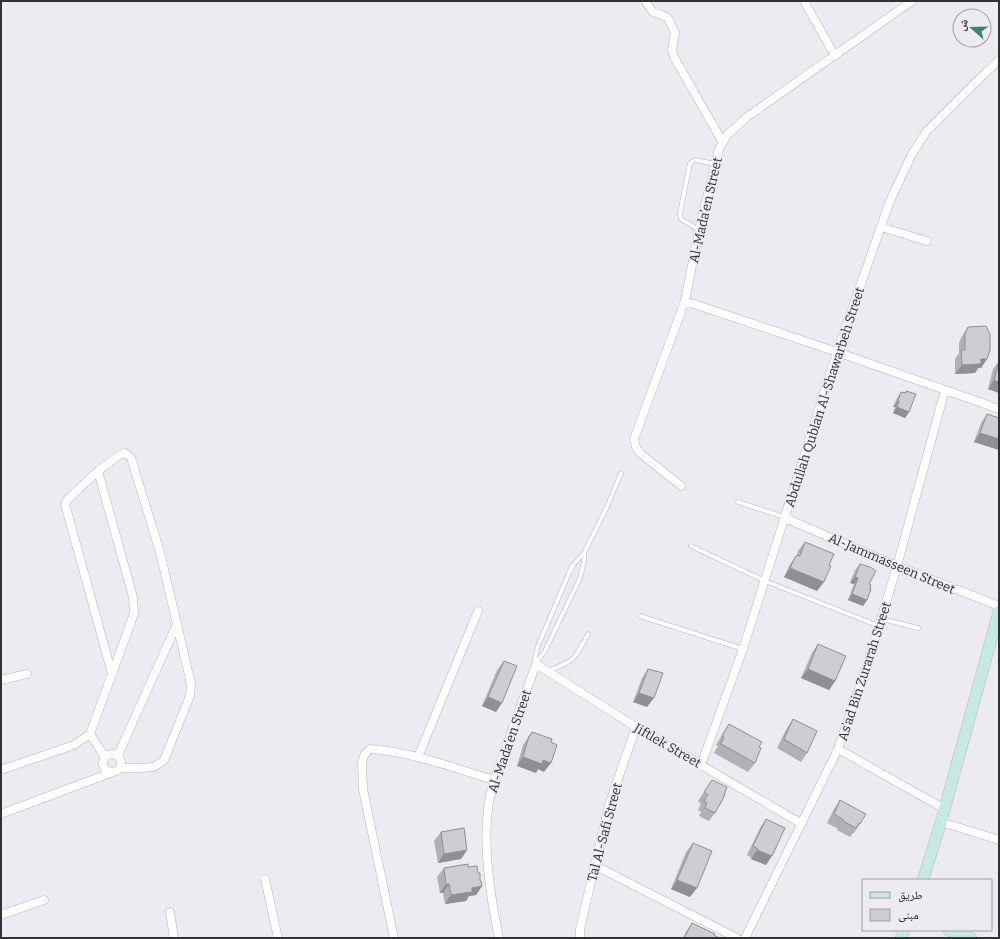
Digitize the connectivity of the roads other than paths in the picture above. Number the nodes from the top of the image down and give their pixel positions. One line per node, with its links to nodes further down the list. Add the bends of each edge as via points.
1 (645, 1): 6 (street, via 653,12 669,20 675,33 672,50 674,57)
2 (804, 1): 4 (street)
3 (912, 1): 4 (street, Al-Mada’en Street)
4 (834, 56): 6 (street, Al-Mada’en Street, via 740,122)
5 (999, 61): 8 (street, Abdullah Qublan Al-Shawarbeh Street, via 927,131 900,178)
6 (722, 142): 7 (street, Al-Mada’en Street)
7 (715, 164): 9 (street, Al-Mada’en Street); 9 (lane, via 695,160 690,163 680,216)
8 (881, 227): 10 (street); 12 (street, Abdullah Qublan Al-Shawarbeh Street)
9 (699, 230): 11 (street, Al-Mada’en Street)
10 (927, 241)
11 (685, 301): 12 (street); 17 (street, Al-Mada’en Street, via 634,439 640,453)
12 (838, 352): 13 (street); 19 (street, Abdullah Qublan Al-Shawarbeh Street)
13 (945, 390): 14 (street); 22 (street, As’ad Bin Zurarah Street)
14 (999, 409)
15 (98, 470): 29 (street, via 120,454 126,454 131,458 160,552); 36 (street, via 134,606 134,613); 36 (street, via 68,499 65,506)
16 (622, 473): 21 (lane)
17 (681, 486)
18 (738, 502): 19 (lane)
19 (785, 518): 22 (street, Al-Jammasseen Street); 23 (street, Abdullah Qublan Al-Shawarbeh Street)
20 (691, 546): 23 (lane)
21 (584, 553): 33 (lane, via 580,578 546,651); 33 (lane, via 569,573 538,646)
22 (897, 566): 24 (street, Al-Jammasseen Street); 28 (street, As’ad Bin Zurarah Street)
23 (765, 581): 28 (lane); 32 (street, Abdullah Qublan Al-Shawarbeh Street)
24 (999, 606)
25 (478, 611): 43 (street)
26 (999, 612): 49 (street)
27 (640, 616): 32 (lane)
28 (880, 622): 30 (lane); 40 (street, As’ad Bin Zurarah Street)
29 (177, 624): 41 (street); 45 (street, via 191,684 190,696 164,760 154,767)
30 (918, 628)
31 (588, 634): 34 (lane, via 573,660)
32 (743, 649): 44 (street, Abdullah Qublan Al-Shawarbeh Street)
33 (536, 664): 34 (street, Jiftlek Street); 48 (street, Al-Mada’en Street)
34 (548, 671): 38 (street, Jiftlek Street)
35 (27, 674): 37 (street)
36 (112, 674): 39 (street)
37 (1, 680)
38 (636, 727): 44 (street, Jiftlek Street); 54 (street, Tal Al-Safi Street, via 609,805)
39 (90, 734): 42 (street); 46 (street, via 74,745)
40 (838, 749): 49 (street); 52 (street, As’ad Bin Zurarah Street)
41 (118, 755): 42 (street, via 114,753); 45 (street, via 122,761)
42 (105, 757): 47 (street, via 104,768)
43 (418, 757): 48 (street); 63 (street, via 370,749 362,761 364,789)
44 (701, 765): 52 (street, Jiftlek Street)
45 (121, 768): 47 (street)
46 (1, 770)
47 (113, 772): 50 (street)
48 (494, 780): 64 (street, Al-Mada’en Street, via 487,842)
49 (944, 809): 51 (street)
50 (1, 814)
51 (941, 822): 53 (street); 56 (street)
52 (802, 824): 67 (street, As’ad Bin Zurarah Street)
53 (999, 840)
54 (594, 865): 65 (street, Tal Al-Safi Street); 66 (street)
55 (265, 879): 62 (street)
56 (923, 879)
57 (44, 900): 59 (street)
58 (170, 912): 61 (street)
59 (1, 915)
60 (951, 931): 68 (street)
61 (174, 938)
62 (278, 938)
63 (394, 938)
64 (499, 938)
65 (580, 938)
66 (737, 938)
67 (745, 938)
68 (971, 938)

